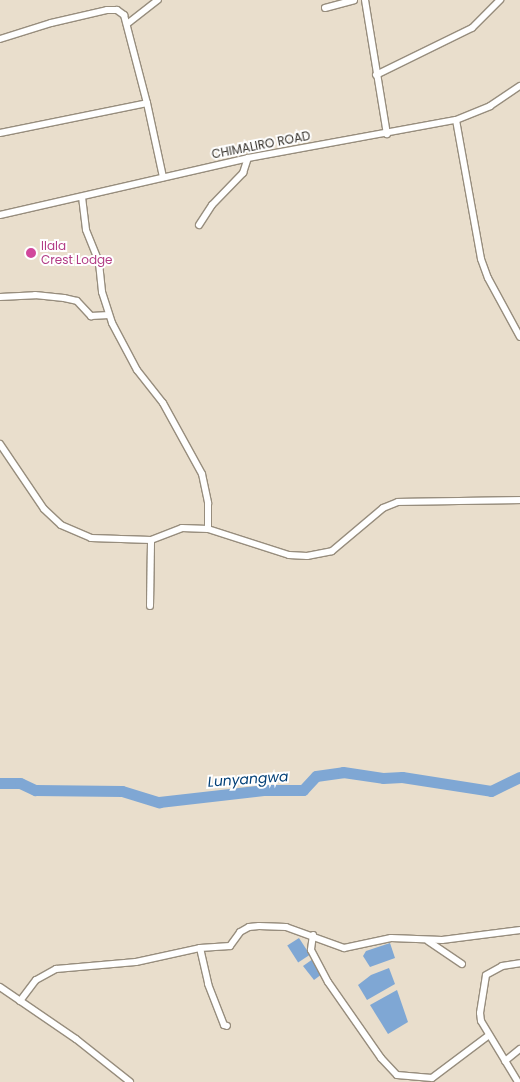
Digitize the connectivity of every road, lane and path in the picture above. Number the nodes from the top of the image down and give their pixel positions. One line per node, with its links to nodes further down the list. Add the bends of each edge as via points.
1 (158, 0): 6 (street)
2 (354, 0): 5 (street)
3 (365, 0): 8 (street)
4 (500, 0): 8 (street, via 472,28)
5 (325, 8)
6 (127, 24): 7 (street, via 124,15 117,10 107,10); 10 (street)
7 (0, 39)
8 (376, 75): 13 (street)
9 (520, 86): 11 (street, CHIMALIRO ROAD, via 490,106)
10 (147, 103): 12 (street); 15 (street)
11 (456, 120): 13 (street, CHIMALIRO ROAD); 21 (street, via 481,259)
12 (0, 133)
13 (387, 134): 14 (street, CHIMALIRO ROAD)
14 (248, 158): 15 (street, CHIMALIRO ROAD); 18 (street, via 243,173 212,205)
15 (163, 177): 16 (street, CHIMALIRO ROAD)
16 (82, 197): 17 (street, CHIMALIRO ROAD); 20 (street, via 86,230 99,262 102,292)
17 (0, 215)
18 (199, 225)
19 (0, 297): 20 (street, via 35,295 72,299 91,316)
20 (109, 315): 24 (street, via 135,366 164,402 202,474 208,503)
21 (520, 337)
22 (0, 444): 25 (street, via 44,509 61,525 91,538)
23 (520, 500): 24 (street, via 398,502 383,508 332,551 307,556 289,556)
24 (208, 529): 25 (street, via 182,528)
25 (151, 540): 26 (street)
26 (150, 606)
27 (520, 930): 29 (street)
28 (313, 935): 29 (street, via 344,948 391,938); 30 (street, via 286,927 249,927 240,932 233,945); 39 (street, via 311,950 328,982 381,1058)
29 (428, 941): 32 (street)
30 (200, 948): 34 (street, via 136,962 56,969 36,980); 35 (street, via 208,984)
31 (520, 963): 36 (street, via 502,966 486,974 480,1013)
32 (462, 964)
33 (0, 987): 34 (street)
34 (20, 1002): 41 (street, via 76,1039)
35 (227, 1026)
36 (489, 1035): 38 (street); 40 (street)
37 (520, 1049): 38 (street)
38 (505, 1061): 42 (street)
39 (401, 1080): 40 (street)
40 (434, 1080)
41 (130, 1082)
42 (518, 1082)

